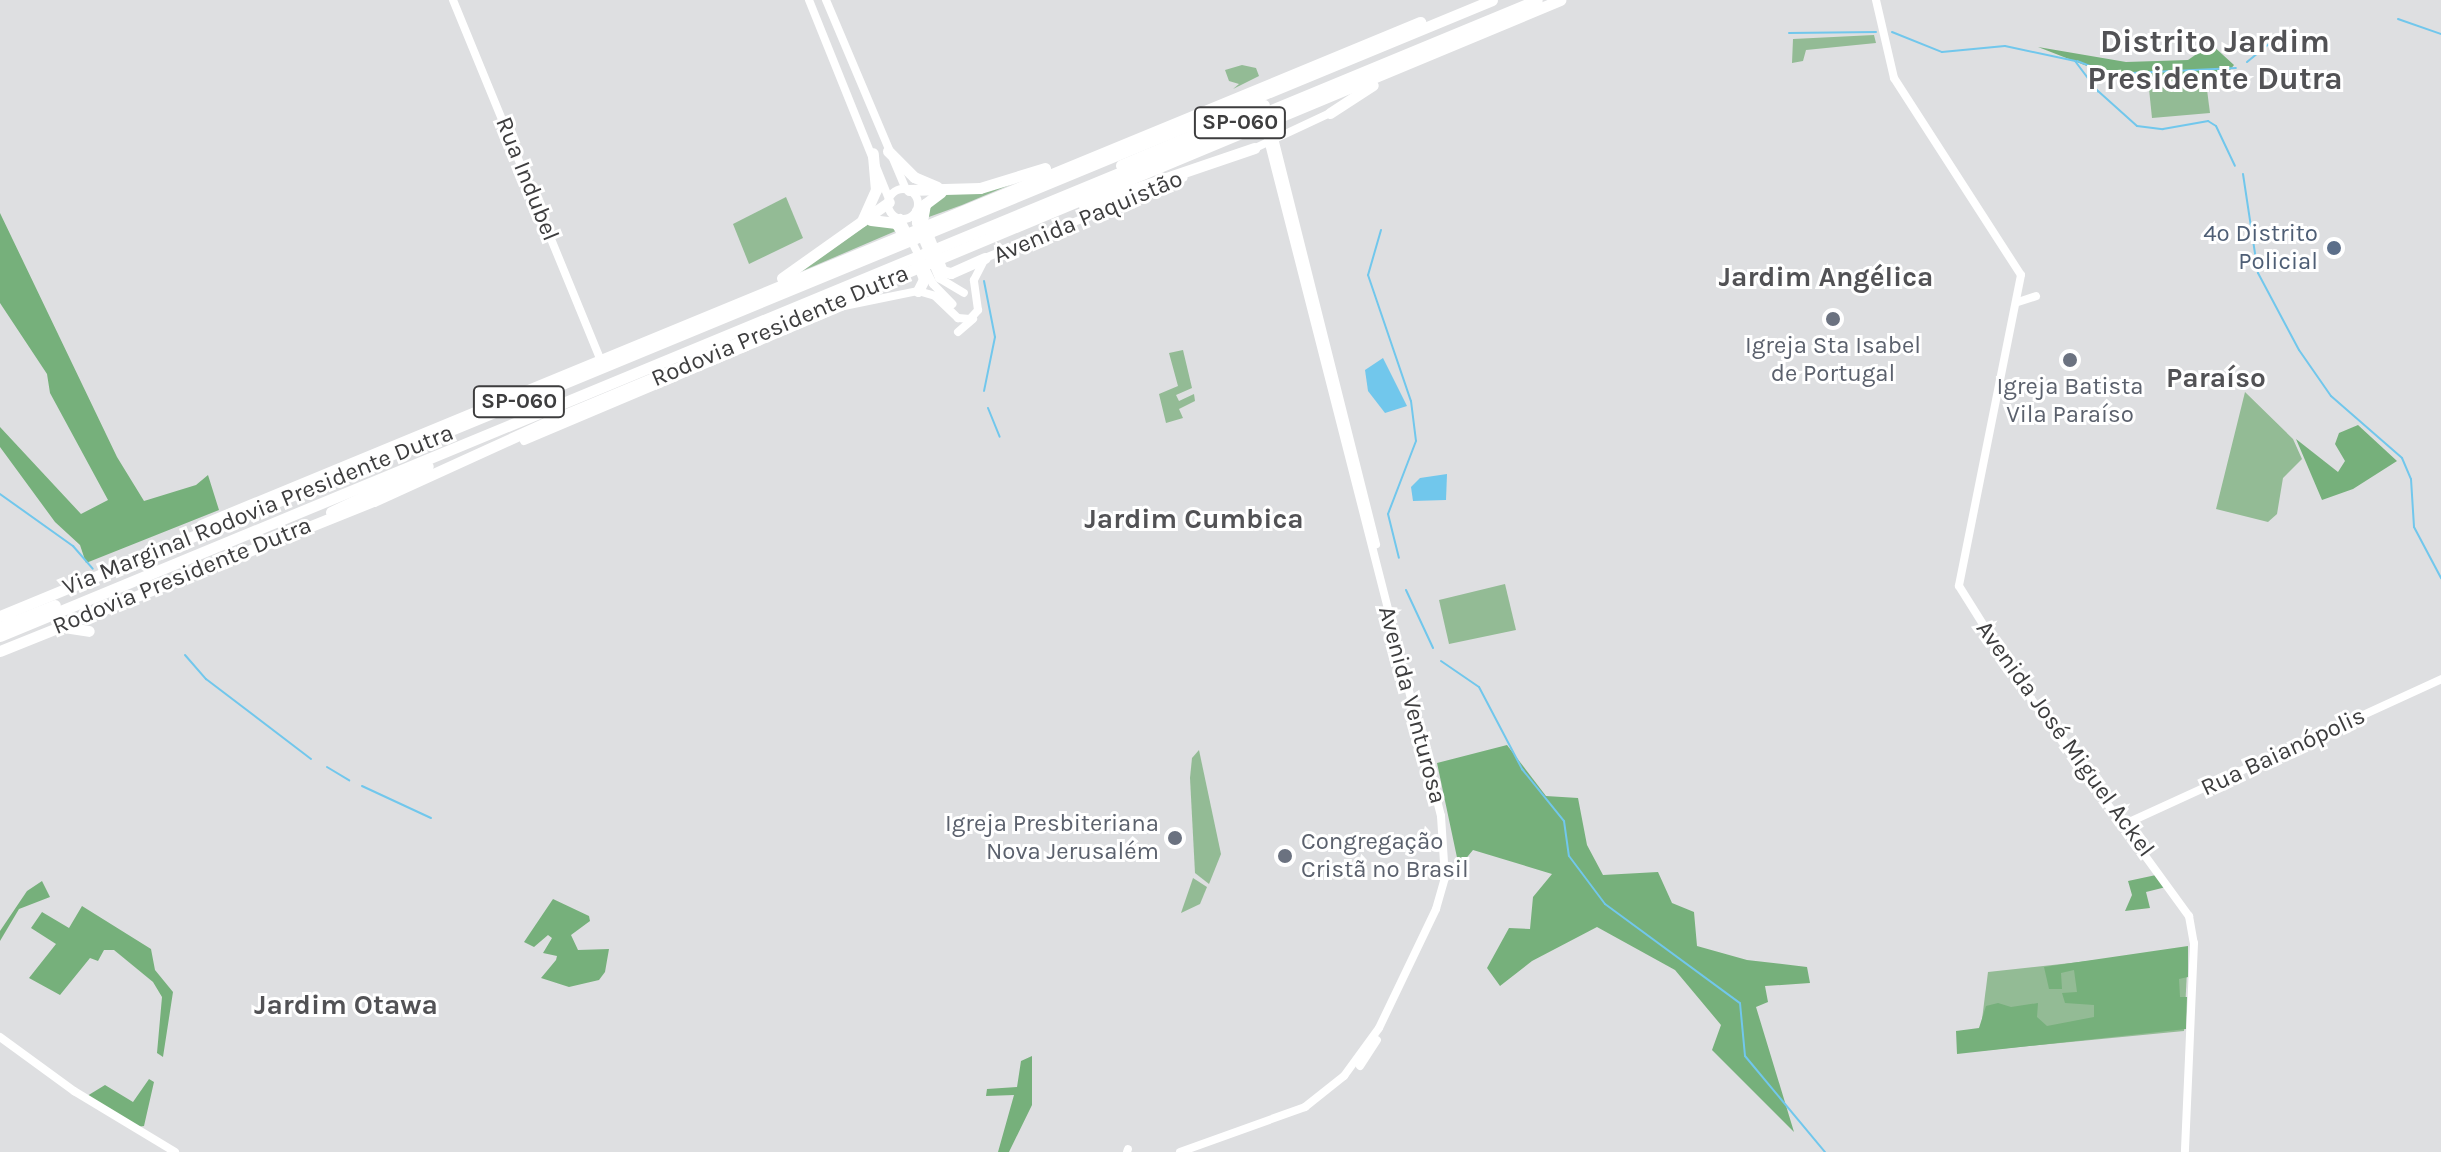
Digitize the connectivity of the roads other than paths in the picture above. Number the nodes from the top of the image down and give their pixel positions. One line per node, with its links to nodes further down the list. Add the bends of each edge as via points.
1 (453, 0): 36 (street, Rua Indubel)
2 (809, 0): 16 (street)
3 (826, 0): 15 (street)
4 (1492, 0): 9 (highway, SP-060)
5 (1519, 0): 24 (highway, Rodovia Presidente Dutra / SP-060)
6 (1537, 0): 24 (highway, Rodovia Presidente Dutra / SP-060)
7 (1560, 0): 10 (highway, Rodovia Presidente Dutra / SP-060)
8 (1876, 0): 32 (street, via 1894,78 2021,275)
9 (1464, 11): 14 (highway, via 1401,29); 24 (highway, SP-060)
10 (1395, 70): 11 (highway); 23 (highway, Rodovia Presidente Dutra / SP-060)
11 (1330, 113): 12 (street, Avenida Paquistão)
12 (1271, 139): 13 (street, Avenida Paquistão); 54 (street, Avenida Venturosa, via 1441,816 1445,878 1436,909 1379,1028 1344,1076 1305,1107); 55 (street, Avenida Venturosa, via 1447,823 1450,868 1444,905 1428,942 1375,1043 1348,1080 1308,1110)
13 (1254, 148): 23 (highway); 26 (street, Avenida Paquistão)
14 (1106, 150): 18 (highway, via 980,188); 24 (highway)
15 (888, 151): 17 (street); 18 (highway, via 914,177)
16 (873, 153): 19 (street); 22 (highway, via 876,190)
17 (907, 190): 18 (highway); 19 (street); 20 (street, via 918,200)
18 (945, 190): 26 (highway, via 928,201 922,217 942,271 951,273)
19 (889, 200): 21 (street); 22 (highway)
20 (916, 211): 21 (street); 28 (street, via 939,278)
21 (900, 218): 33 (street, via 933,284)
22 (860, 225): 27 (highway, via 879,218 900,226 922,271); 29 (highway)
23 (1011, 229): 24 (highway, Rodovia Presidente Dutra / SP-060)
24 (940, 238): 25 (highway, Rodovia Presidente Dutra / SP-060); 25 (highway); 25 (highway, Rodovia Presidente Dutra / SP-060)
25 (899, 255): 29 (highway); 37 (highway, Rodovia Presidente Dutra / SP-060); 39 (highway, Rodovia Presidente Dutra / SP-060); 41 (highway, Via Marginal Rodovia Presidente Dutra / SP-060); 45 (highway, Rodovia Presidente Dutra / SP-060)
26 (985, 258): 31 (street, Avenida Paquistão, via 975,275)
27 (918, 291): 33 (street); 38 (street, via 851,305)
28 (964, 293): 31 (street); 33 (street)
29 (755, 295): 36 (highway)
30 (2036, 296): 32 (street)
31 (975, 297): 34 (street, Avenida Paquistão, via 979,307)
32 (2018, 302): 42 (street)
33 (953, 308): 34 (street, via 961,319)
34 (974, 316): 35 (street)
35 (958, 332)
36 (600, 359): 41 (highway, via 260,500 175,537)
37 (512, 423): 40 (highway); 48 (highway, Rodovia Presidente Dutra / SP-060)
38 (524, 441): 39 (highway)
39 (403, 487): 40 (highway, Rodovia Presidente Dutra / SP-060)
40 (321, 519): 46 (highway, Rodovia Presidente Dutra / SP-060)
41 (142, 558): 44 (highway, Via Marginal Rodovia Presidente Dutra / SP-060)
42 (1963, 565): 43 (street); 51 (street, Avenida José Miguel Ackel, via 1959,586 2007,664)
43 (1951, 570)
44 (0, 616)
45 (0, 627)
46 (55, 629): 47 (highway); 49 (highway, Rodovia Presidente Dutra / SP-060)
47 (89, 631)
48 (0, 636)
49 (0, 651)
50 (2441, 679): 51 (street, Rua Baianópolis)
51 (2125, 824): 56 (street, Avenida José Miguel Ackel, via 2176,891 2194,933)
52 (0, 1037): 53 (street, via 67,1086)
53 (175, 1152)
54 (1180, 1152)
55 (1198, 1152)
56 (2185, 1152)

